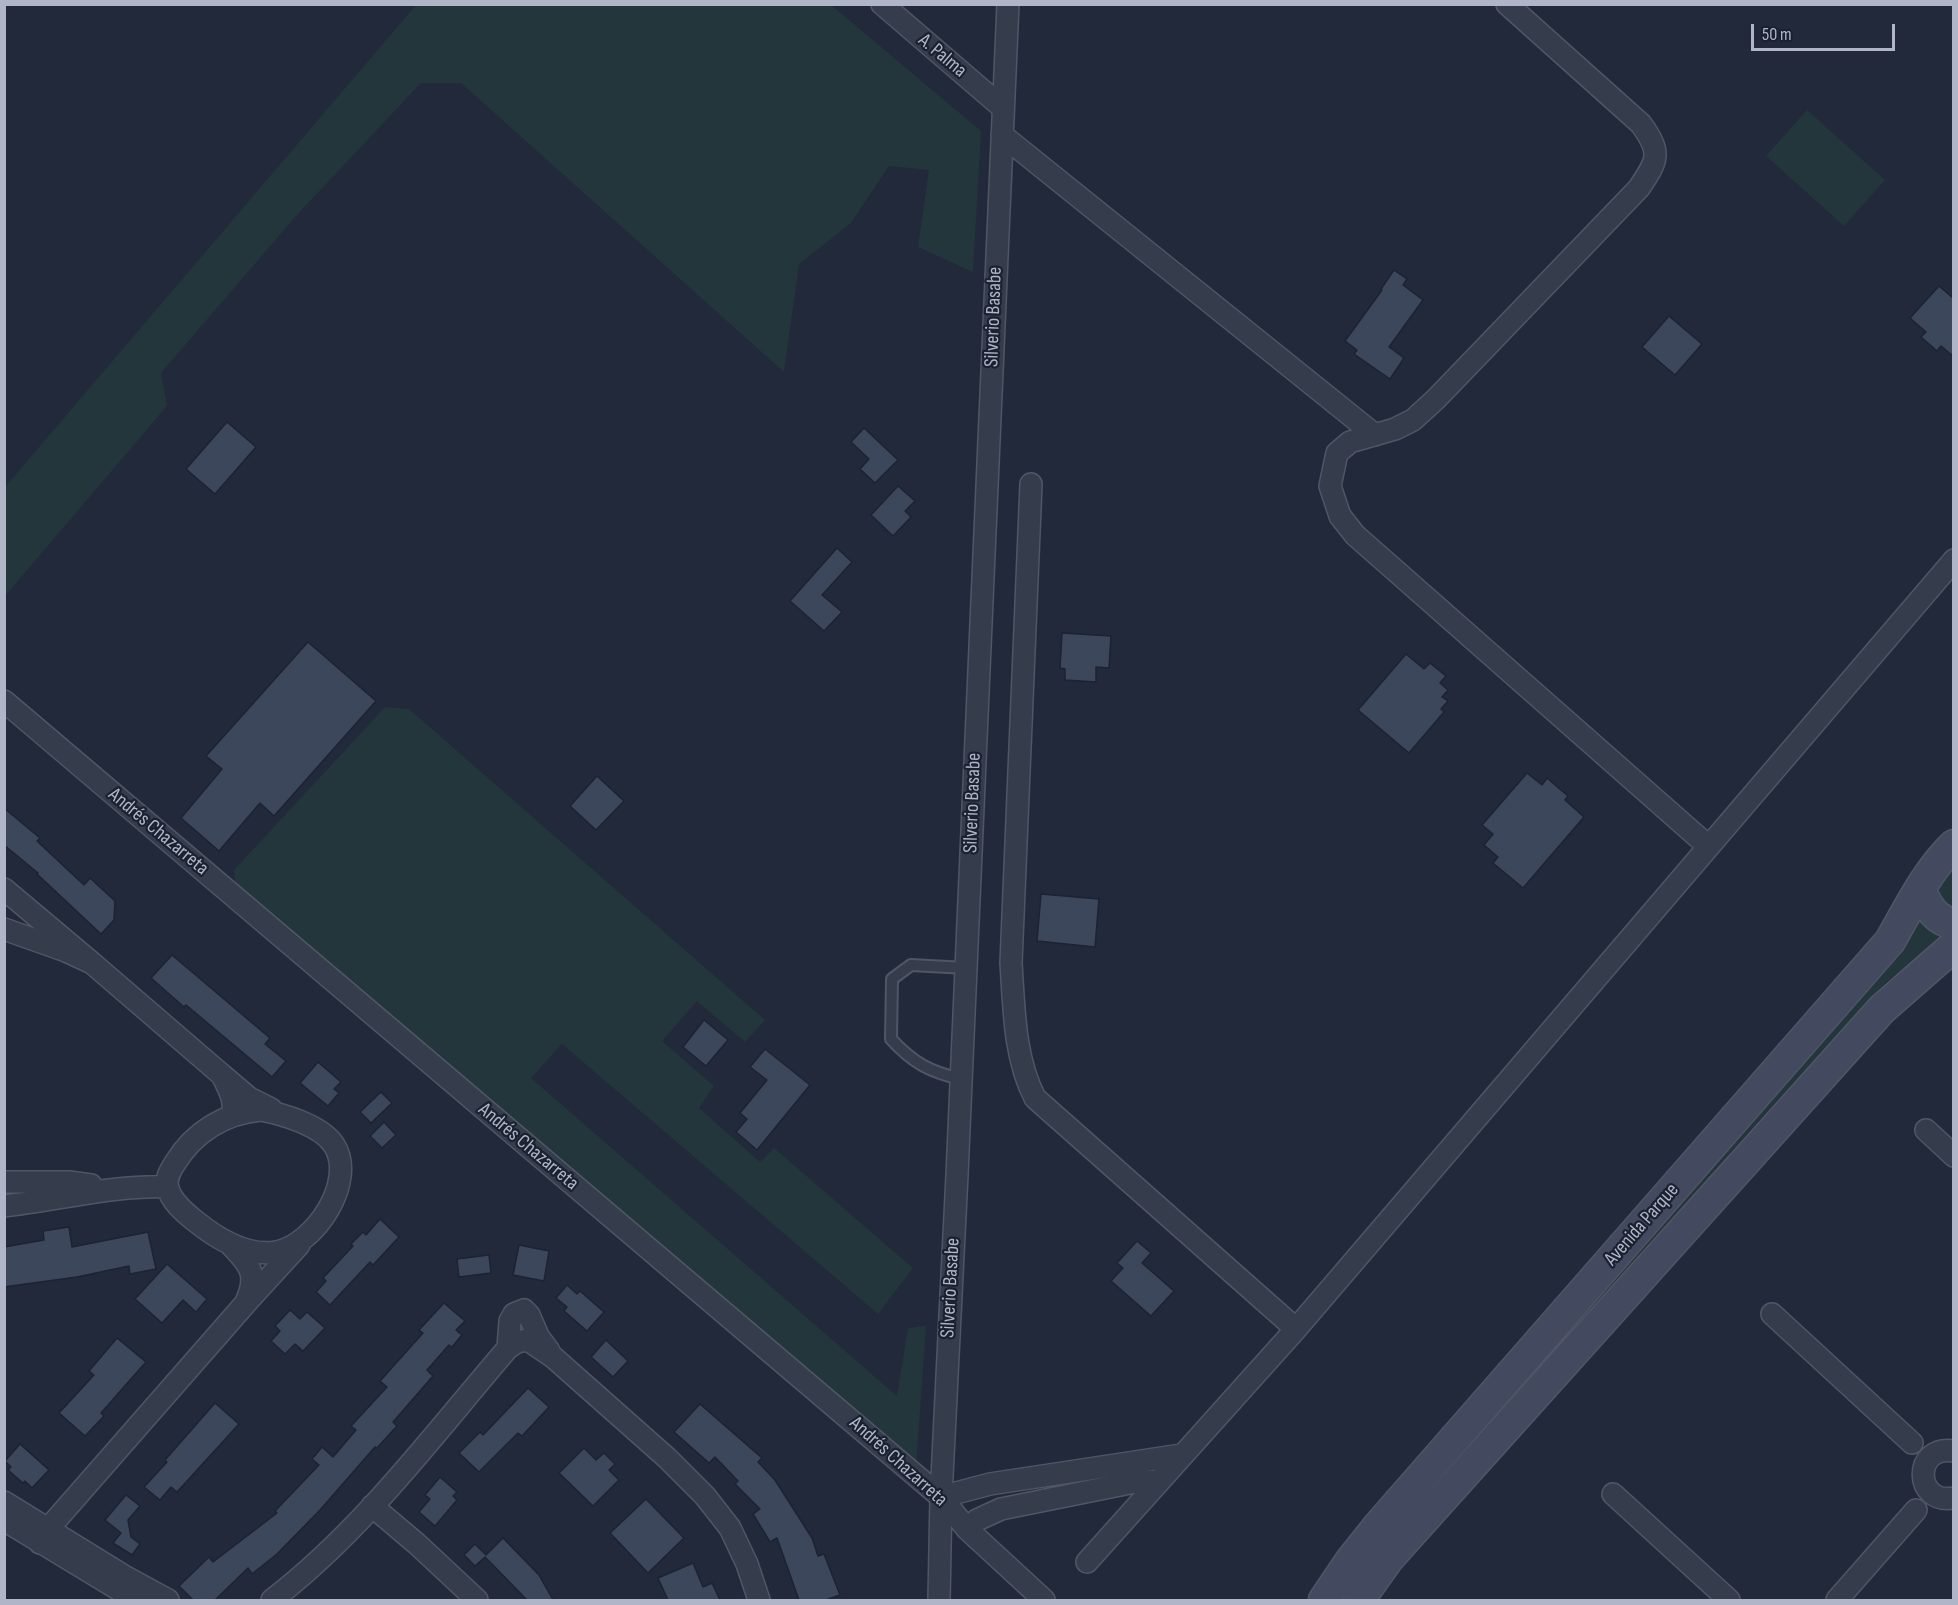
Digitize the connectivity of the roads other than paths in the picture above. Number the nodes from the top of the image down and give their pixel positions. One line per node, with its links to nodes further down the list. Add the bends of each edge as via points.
1 (882, 4): 4 (street, A. Palma)
2 (1008, 4): 4 (street, Silverio Basabe)
3 (1507, 4): 6 (street, via 1641,124 1656,152 1652,169 1639,188 1436,399 1413,420)
4 (1003, 108): 5 (street, Silverio Basabe)
5 (1002, 135): 6 (street); 18 (street, Silverio Basabe)
6 (1375, 435): 11 (street, via 1350,442 1337,453 1332,471 1330,486 1336,505 1355,535)
7 (1031, 484): 33 (street, via 1011,963 1026,1081 1035,1098)
8 (1953, 560): 11 (street)
9 (4, 701): 40 (street, Andrés Chazarreta)
10 (1953, 845): 13 (street, Avenida Parque)
11 (1708, 846): 33 (street)
12 (4, 889): 17 (street)
13 (1920, 890): 14 (street, via 1932,913); 56 (street, Avenida Parque, via 1890,941 1379,1525)
14 (1953, 924)
15 (4, 929): 17 (street)
16 (1953, 946): 57 (street, Avenida Parque, via 1882,1010 1758,1146 1389,1558)
17 (92, 963): 19 (street)
18 (966, 968): 20 (street, Silverio Basabe); 20 (lane, via 911,965 892,979 891,1038 906,1055 937,1073)
19 (222, 1075): 21 (street, via 249,1098); 22 (street, via 235,1105)
20 (961, 1079): 40 (street, Silverio Basabe)
21 (279, 1114): 22 (street, via 261,1110); 29 (street, via 321,1133 338,1153 339,1188)
22 (233, 1115): 26 (street, via 208,1127 182,1151 170,1171)
23 (1926, 1130): 24 (street)
24 (1953, 1156)
25 (4, 1182): 27 (street, via 69,1182)
26 (167, 1187): 27 (street); 30 (street, via 182,1209)
27 (112, 1189): 28 (street)
28 (4, 1206)
29 (310, 1233): 30 (street, via 278,1251 264,1252); 31 (street)
30 (230, 1244): 31 (street, via 244,1259 253,1279)
31 (245, 1305): 47 (street)
32 (1772, 1314): 37 (street, via 1912,1443)
33 (1296, 1329): 36 (street)
34 (507, 1348): 35 (street, via 528,1340); 35 (street, via 510,1321 514,1314 524,1310); 43 (street)
35 (553, 1357): 53 (street, via 666,1458 719,1513 739,1545)
36 (1181, 1455): 38 (street); 40 (street, via 990,1484)
37 (1940, 1459): 41 (street, via 1931,1493); 44 (street)
38 (1159, 1481): 46 (street, via 1135,1482 1001,1509); 48 (street)
39 (1613, 1494): 58 (street)
40 (941, 1497): 46 (street, Andrés Chazarreta); 54 (street, Silverio Basabe)
41 (1948, 1498): 44 (street)
42 (4, 1502): 47 (street)
43 (372, 1506): 51 (street, via 306,1574); 52 (street)
44 (1916, 1510): 59 (street)
45 (4, 1520): 47 (street)
46 (967, 1529): 55 (street, Andrés Chazarreta)
47 (44, 1536): 49 (street); 50 (street)
48 (1087, 1562)
49 (136, 1600)
50 (168, 1600)
51 (272, 1600)
52 (477, 1600)
53 (759, 1600)
54 (939, 1600)
55 (1044, 1600)
56 (1324, 1600)
57 (1359, 1600)
58 (1729, 1600)
59 (1837, 1600)

